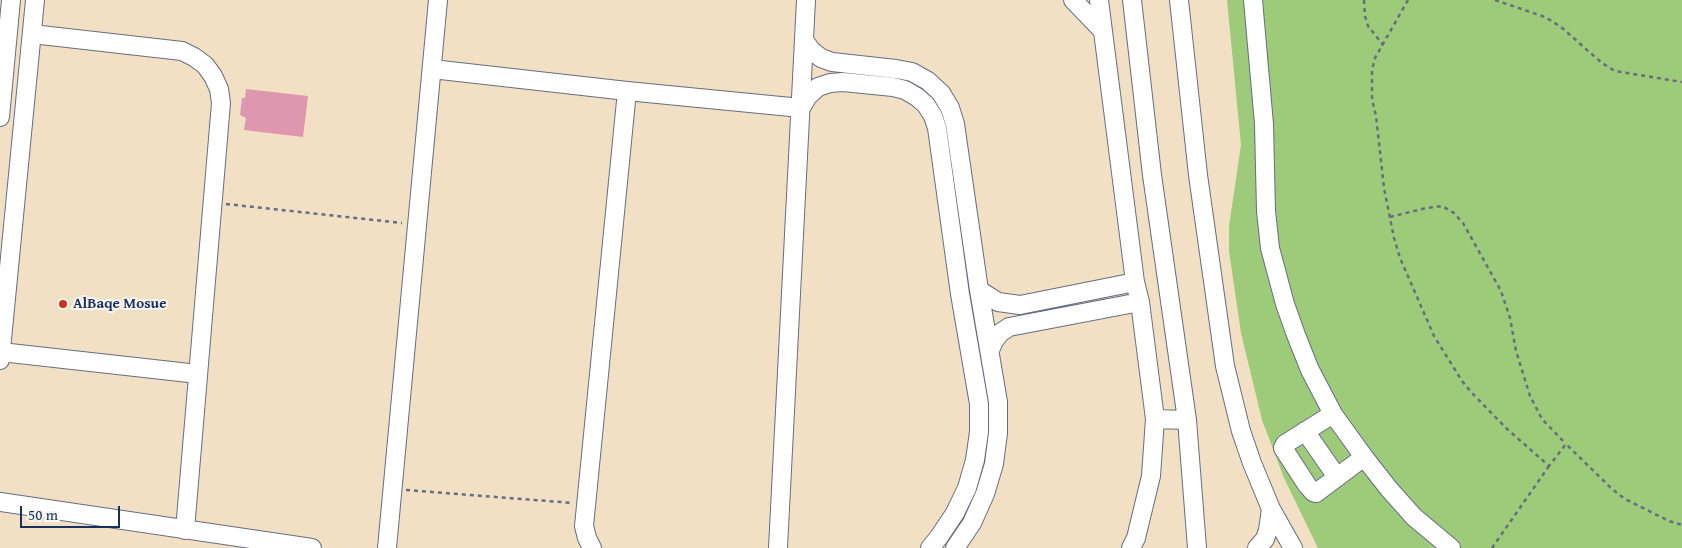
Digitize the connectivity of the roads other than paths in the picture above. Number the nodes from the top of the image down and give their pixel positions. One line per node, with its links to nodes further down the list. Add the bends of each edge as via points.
1 (11, 0): 16 (street)
2 (35, 0): 11 (street)
3 (438, 0): 13 (street)
4 (806, 0): 12 (street)
5 (1073, 0): 10 (street)
6 (1099, 0): 10 (street)
7 (1132, 0): 25 (street, via 1152,175)
8 (1180, 0): 30 (street, via 1198,175 1225,366 1241,431)
9 (1253, 0): 23 (street, via 1270,248 1296,336)
10 (1102, 30): 17 (street)
11 (32, 34): 21 (street); 22 (street, via 182,51 205,65 216,83 221,103)
12 (804, 40): 15 (street); 18 (street, via 821,58 912,72 941,93 955,124)
13 (432, 69): 14 (street); 33 (street)
14 (627, 91): 15 (street); 34 (street, via 584,526)
15 (801, 108): 35 (street); 36 (street, via 818,87 830,82 893,87 905,90 921,101 936,128 979,404 979,432 967,488 955,514)
16 (0, 117)
17 (1135, 282): 18 (street, via 1020,305 998,302); 19 (street)
18 (979, 290): 20 (street)
19 (1140, 302): 20 (street, via 1009,327 1000,333); 24 (street)
20 (990, 350): 37 (street, via 998,402 994,464 972,523)
21 (0, 356): 22 (street)
22 (198, 374): 31 (street)
23 (1333, 414): 26 (street); 27 (street)
24 (1155, 419): 25 (street); 38 (street, via 1151,476)
25 (1187, 420): 39 (street)
26 (1305, 431): 28 (street); 28 (street, via 1285,444 1283,449 1315,493)
27 (1364, 457): 28 (street); 42 (street, via 1414,517)
28 (1337, 477)
29 (0, 502): 31 (street)
30 (1271, 509): 40 (street, via 1265,539); 41 (street)
31 (185, 530): 32 (street)
32 (312, 548)
33 (386, 548)
34 (592, 548)
35 (778, 548)
36 (930, 548)
37 (955, 548)
38 (1131, 548)
39 (1197, 548)
40 (1257, 548)
41 (1293, 548)
42 (1451, 548)

